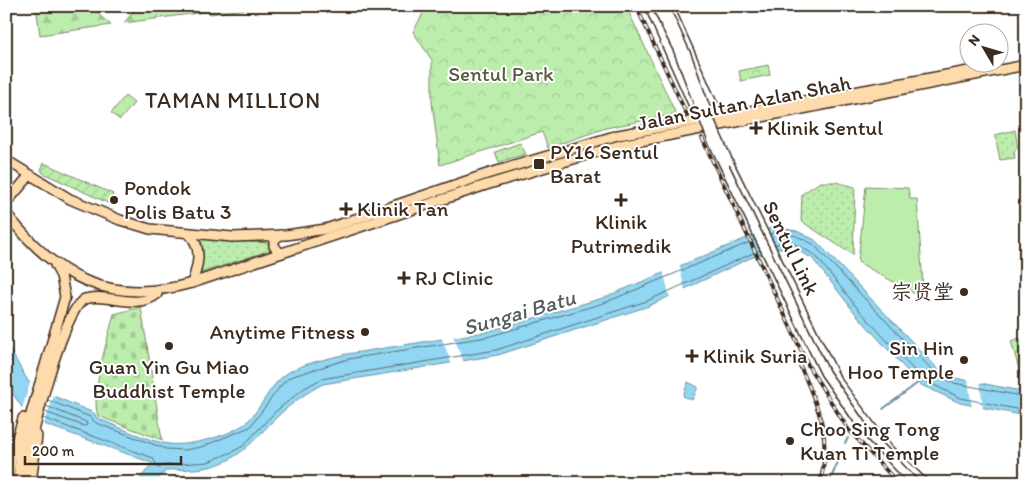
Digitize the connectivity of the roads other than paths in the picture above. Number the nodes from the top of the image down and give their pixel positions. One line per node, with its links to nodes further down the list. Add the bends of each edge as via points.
1 (649, 6): 6 (main road)
2 (656, 6): 36 (main road, Sentul Link, bridge, via 678,50 712,140 825,373 867,433)
3 (664, 6): 37 (main road, Sentul Link, bridge, via 724,152 830,369 879,438)
4 (669, 6): 5 (main road)
5 (678, 27): 6 (main road, via 672,34); 8 (main road)
6 (661, 32): 10 (main road)
7 (1026, 60): 12 (main road, Jalan Sultan Azlan Shah)
8 (696, 66): 10 (main road, via 686,65); 11 (main road)
9 (1026, 66): 14 (main road, Jalan Sultan Azlan Shah)
10 (680, 72): 13 (main road)
11 (716, 107): 12 (main road); 14 (main road)
12 (731, 115): 14 (main road, Jalan Sultan Azlan Shah)
13 (700, 121): 14 (main road, Jalan Sultan Azlan Shah); 20 (main road, Jalan Sultan Azlan Shah); 23 (main road, Jalan Sultan Azlan Shah, via 618,135 488,174)
14 (719, 122)
15 (6, 160): 17 (main road)
16 (6, 165): 17 (main road)
17 (30, 175): 18 (main road); 24 (main road, Jalan Sultan Azlan Shah, via 70,199 120,220)
18 (16, 192): 19 (main road); 22 (main road, via 11,208)
19 (6, 204)
20 (405, 212): 23 (main road, via 394,209); 26 (main road, Jalan Sultan Azlan Shah)
21 (6, 213): 22 (main road, Jalan Sultan Azlan Shah)
22 (13, 222): 27 (main road, Jalan Sultan Azlan Shah)
23 (326, 229): 25 (main road, Jalan Sultan Azlan Shah)
24 (189, 234): 25 (main road, Jalan Sultan Azlan Shah, via 232,238); 28 (main road, via 198,249)
25 (280, 235): 26 (main road, via 274,240)
26 (279, 252): 28 (main road, Jalan Sultan Azlan Shah)
27 (55, 265): 29 (main road, Jalan Sultan Azlan Shah, via 101,286 125,291); 30 (main road, via 65,297)
28 (192, 283): 29 (main road, Jalan Sultan Azlan Shah)
29 (160, 291): 31 (main road, via 135,301 90,298 81,302 72,313)
30 (52, 340): 32 (main road, via 21,424); 33 (main road, via 21,448)
31 (58, 353): 34 (main road, via 34,428); 35 (main road, via 38,432)
32 (8, 478)
33 (18, 483)
34 (24, 483)
35 (31, 483)
36 (914, 483)
37 (924, 483)

